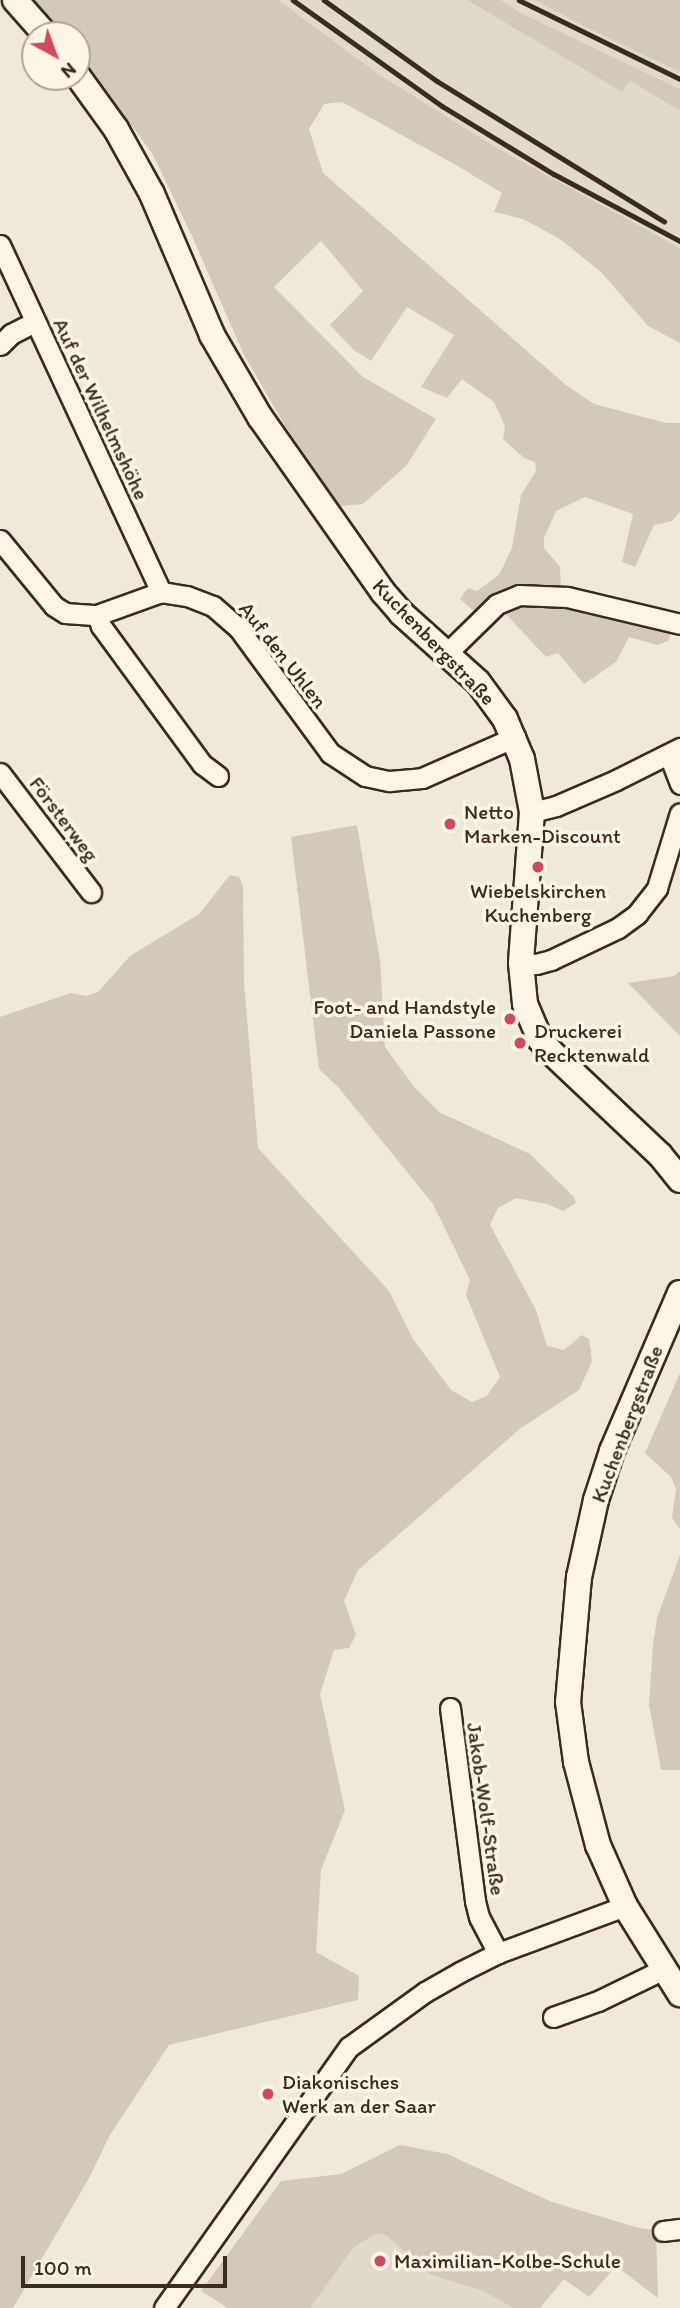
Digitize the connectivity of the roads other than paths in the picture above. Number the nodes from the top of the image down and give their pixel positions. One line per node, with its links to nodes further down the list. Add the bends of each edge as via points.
1 (15, 0): 2 (main road)
2 (34, 21)
3 (89, 91): 11 (main road, Kuchenbergstraße, via 152,194 212,335 260,417 368,575)
4 (0, 245): 5 (street, Auf der Wilhelmshöhe)
5 (35, 322): 6 (street); 8 (street, Auf der Wilhelmshöhe)
6 (0, 345)
7 (0, 540): 9 (street, via 54,606 65,613)
8 (161, 592): 9 (street); 12 (street, Auf den Uhlen, via 198,599 224,613 330,753 352,770 377,780 422,778)
9 (97, 615): 15 (street, via 202,764)
10 (680, 624): 11 (street, via 567,597 519,596 497,604)
11 (446, 654): 12 (main road, Kuchenbergstraße, via 496,703)
12 (515, 737): 17 (main road, Kuchenbergstraße)
13 (674, 751): 16 (street); 17 (street, via 556,806)
14 (0, 773): 19 (street, Försterweg)
15 (218, 776)
16 (680, 784)
17 (532, 812): 20 (main road, Kuchenbergstraße)
18 (680, 813): 20 (street, via 657,888 637,914 551,960)
19 (91, 892)
20 (521, 963): 21 (main road, Kuchenbergstraße, via 525,1004 540,1039)
21 (680, 1180)
22 (680, 1293): 24 (main road, Kuchenbergstraße, via 612,1451 596,1500 573,1627 568,1702 576,1762 597,1846)
23 (450, 1708): 25 (street, Jakob-Wolf-Straße, via 475,1902)
24 (625, 1906): 25 (street); 26 (main road, Kuchenbergstraße)
25 (498, 1953): 29 (street, via 425,1992 349,2047)
26 (664, 1969): 27 (main road, Kuchenbergstraße); 28 (street)
27 (680, 1994)
28 (553, 2017)
29 (164, 2308)

